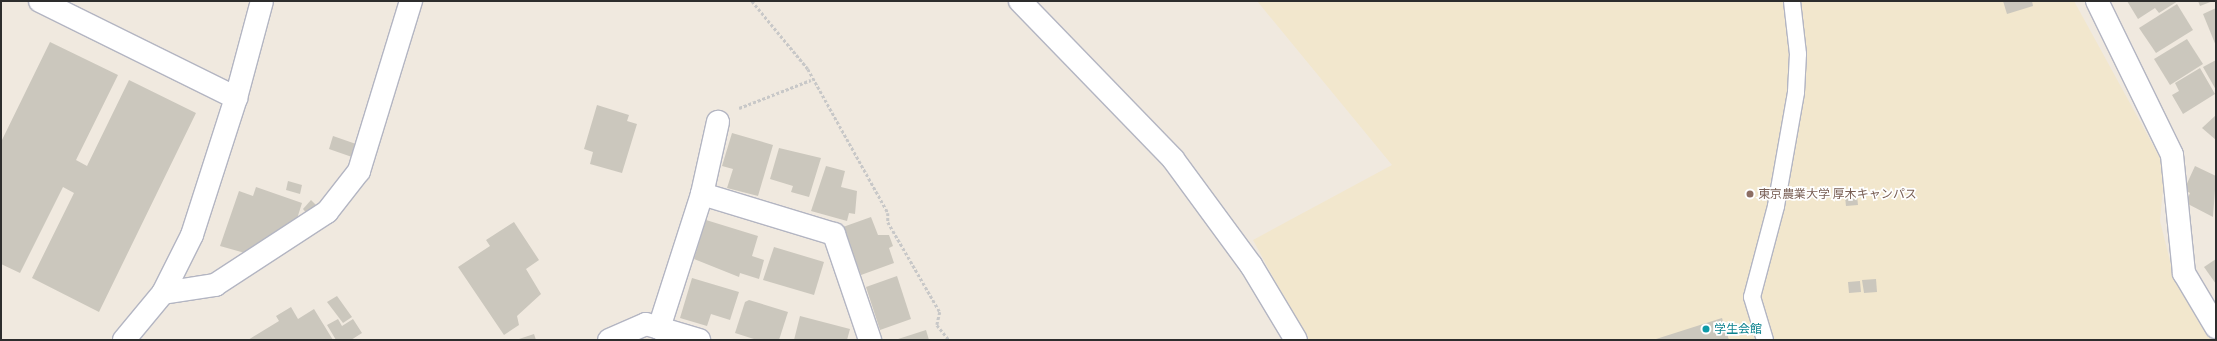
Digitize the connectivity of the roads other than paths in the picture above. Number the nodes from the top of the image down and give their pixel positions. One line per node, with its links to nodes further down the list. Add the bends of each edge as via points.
1 (40, 1): 7 (street)
2 (262, 1): 7 (street)
3 (411, 1): 10 (street, via 359,171 327,212 215,285)
4 (1020, 1): 17 (street, via 1173,159 1251,265)
5 (1792, 1): 18 (lane, via 1798,54 1796,92 1776,206 1752,297)
6 (2097, 1): 11 (street, via 2172,155 2184,273)
7 (236, 98): 10 (street, via 192,235)
8 (718, 122): 9 (street)
9 (702, 194): 12 (street); 16 (street, via 834,234)
10 (164, 293): 13 (street)
11 (2216, 327)
12 (659, 328): 14 (street, via 646,324); 15 (street)
13 (124, 340)
14 (609, 340)
15 (699, 340)
16 (870, 340)
17 (1296, 340)
18 (1765, 340)

